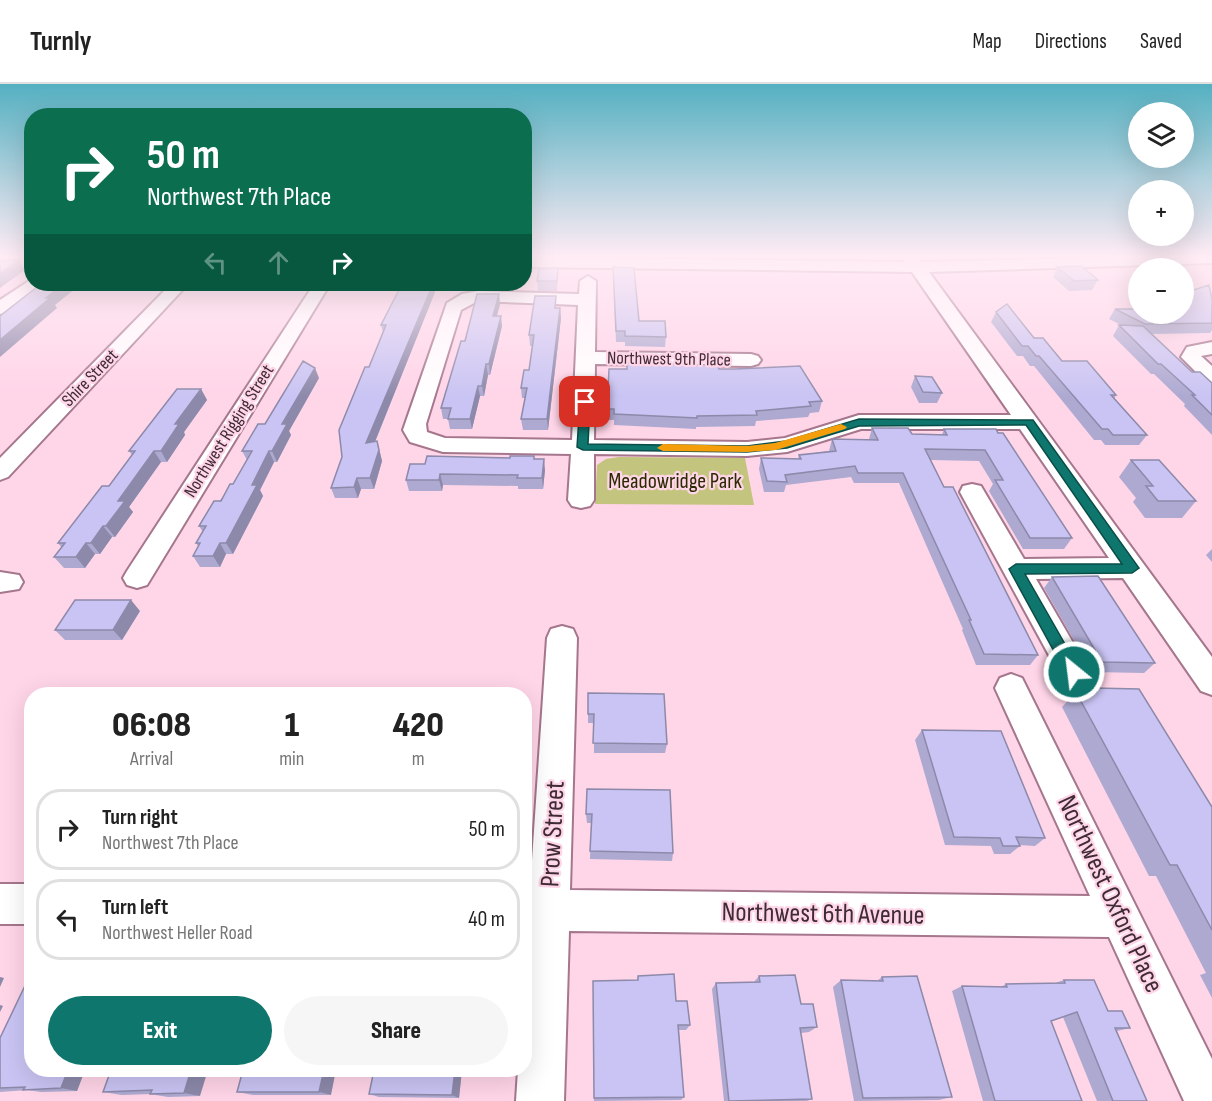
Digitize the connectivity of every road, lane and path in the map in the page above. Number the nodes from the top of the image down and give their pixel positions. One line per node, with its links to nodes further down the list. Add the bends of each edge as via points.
1 (162, 302): 12 (street, Shire Street)
2 (310, 302): 17 (street, Northwest Rigging Street)
3 (461, 302): 11 (street, via 453,307 414,430 417,437 443,445)
4 (587, 302): 7 (street)
5 (943, 302): 10 (street)
6 (1212, 348): 9 (street, via 1194,351 1191,357)
7 (587, 358): 8 (street, Northwest 9th Place); 11 (street)
8 (751, 360)
9 (1212, 377)
10 (1029, 422): 11 (street, via 859,422 787,445 747,449); 15 (street)
11 (583, 447): 14 (street)
12 (0, 472)
13 (972, 492): 16 (street)
14 (581, 500)
15 (1132, 568): 16 (street); 20 (street)
16 (1016, 569): 19 (street)
17 (137, 578)
18 (562, 638): 24 (street, Prow Street)
19 (1074, 672)
20 (1211, 682)
21 (1011, 688): 25 (street, Northwest Oxford Place)
22 (0, 904): 23 (street)
23 (24, 904)
24 (537, 910): 25 (street, Northwest 6th Avenue); 26 (street, Prow Street)
25 (1120, 917): 27 (street, Northwest Oxford Place)
26 (540, 1101)
27 (1208, 1101)

